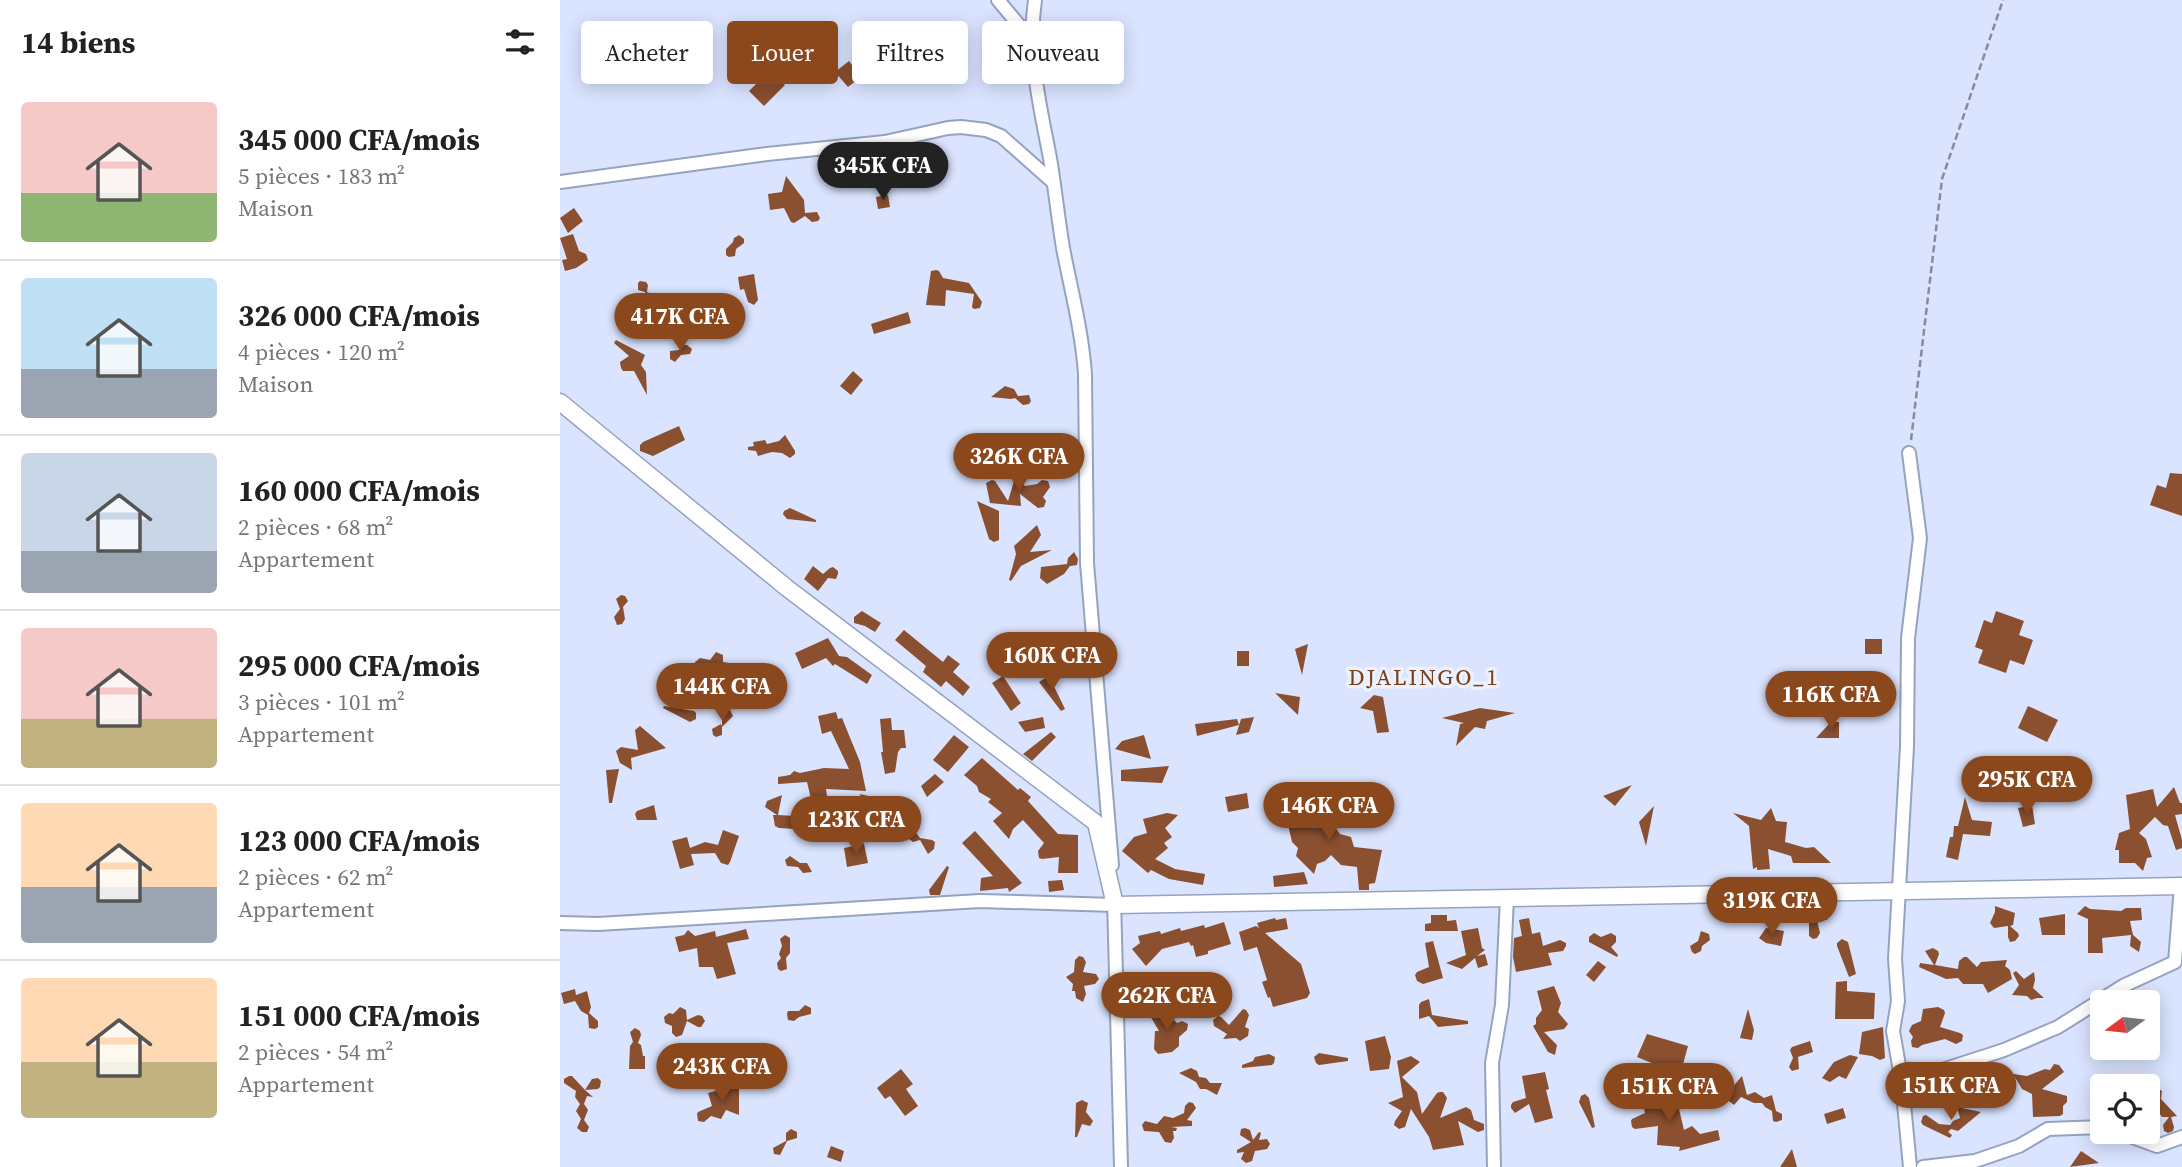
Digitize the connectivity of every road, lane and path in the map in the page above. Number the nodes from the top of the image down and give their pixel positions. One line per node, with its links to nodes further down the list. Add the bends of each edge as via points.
1 (998, 0): 4 (street)
2 (1035, 0): 5 (street)
3 (2003, 0): 10 (path, via 1941,179)
4 (1016, 21)
5 (1034, 21)
6 (1037, 84): 8 (street)
7 (560, 182): 8 (street, via 885,142 961,127 1001,136)
8 (1055, 184): 14 (street, via 1084,362 1087,563)
9 (560, 402): 14 (street, via 795,594 1096,823)
10 (1909, 453): 12 (street, via 1920,538 1908,638)
11 (2181, 886): 12 (street); 16 (street, via 2175,962 2123,986 2058,1027)
12 (1899, 892): 13 (street); 16 (street, via 1898,1001 1892,1031)
13 (1507, 898): 14 (street); 21 (street, via 1502,1005 1492,1063)
14 (1115, 905): 15 (street, via 980,901 612,924); 20 (street)
15 (560, 923)
16 (1902, 1083): 22 (street)
17 (2090, 1127): 23 (street, via 2048,1129 2019,1146 1976,1161)
18 (2182, 1137): 19 (street)
19 (2152, 1144)
20 (1122, 1167)
21 (1494, 1167)
22 (1910, 1167)
23 (1923, 1167)

